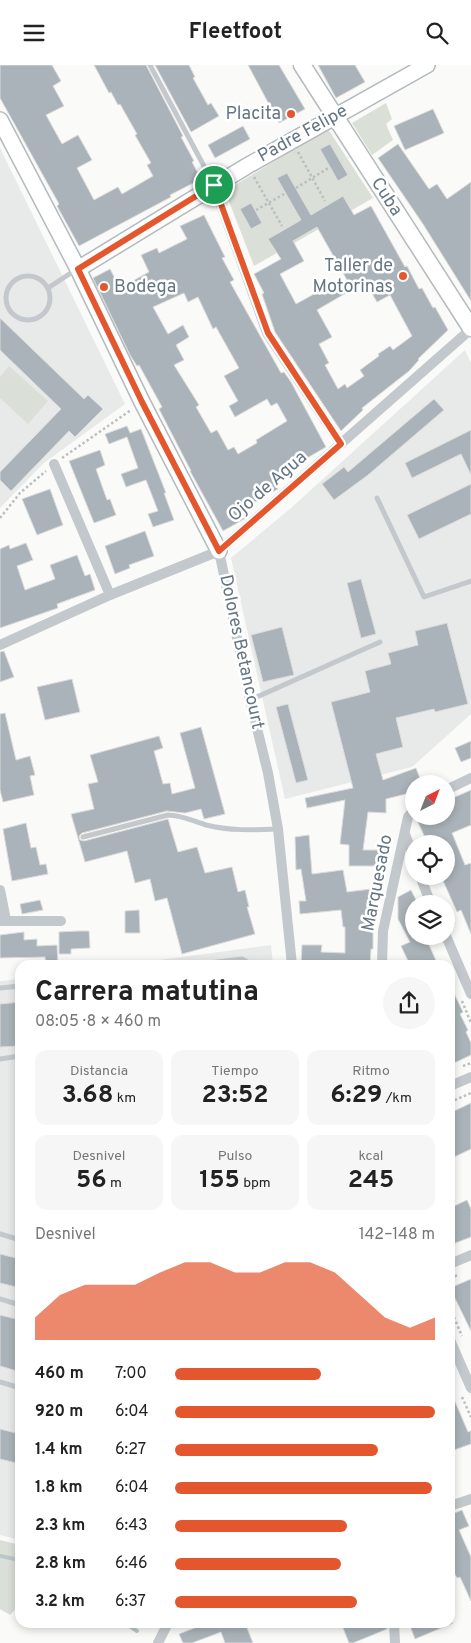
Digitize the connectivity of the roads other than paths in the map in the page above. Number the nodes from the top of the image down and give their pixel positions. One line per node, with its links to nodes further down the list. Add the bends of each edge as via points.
1 (150, 65): 6 (lane)
2 (302, 65): 4 (main road, Cuba)
3 (427, 65): 4 (street, Padre Felipe)
4 (334, 117): 6 (street, Padre Felipe); 11 (main road, Cuba)
5 (0, 120): 7 (street, Dolores Betancourt)
6 (214, 185): 7 (street, Padre Felipe); 12 (street, via 268,333)
7 (78, 269): 8 (lane); 15 (street, Dolores Betancourt)
8 (48, 288): 10 (lane, via 34,276 20,277 14,280 6,293); 10 (lane, via 51,298 46,312 40,317 25,320)
9 (0, 301): 10 (lane)
10 (8, 307)
11 (471, 329): 12 (street, Ojo de Agua)
12 (341, 444): 15 (street, Ojo de Agua)
13 (54, 464): 17 (street)
14 (377, 498): 16 (lane, via 424,597)
15 (219, 551): 17 (street, Ojo de Agua); 20 (street, Dolores Betancourt)
16 (471, 581)
17 (110, 595): 19 (street, Ojo de Agua)
18 (380, 642): 20 (lane)
19 (0, 645)
20 (250, 700): 24 (street, Dolores Betancourt)
21 (471, 778): 22 (street)
22 (455, 786)
23 (406, 825): 25 (street, Marquesado)
24 (278, 829): 26 (lane, via 222,828 168,815); 31 (street, Dolores Betancourt)
25 (405, 833): 32 (street, Marquesado, via 383,931)
26 (82, 837)
27 (0, 890): 28 (street)
28 (3, 921): 29 (street)
29 (61, 921)
30 (450, 945): 35 (street)
31 (291, 960)
32 (382, 960)
33 (15, 986): 34 (lane)
34 (0, 988)
35 (471, 994)
36 (15, 1057): 37 (lane)
37 (0, 1059)
38 (471, 1077): 39 (street)
39 (455, 1084)
40 (0, 1234): 41 (lane)
41 (15, 1238)
42 (471, 1255): 43 (street)
43 (455, 1262)
44 (0, 1299): 45 (lane)
45 (15, 1304)
46 (455, 1351): 49 (street)
47 (0, 1382): 48 (lane)
48 (15, 1386)
49 (471, 1388)
50 (471, 1499): 51 (street)
51 (455, 1504)
52 (166, 1628): 54 (street)
53 (394, 1628): 55 (street)
54 (158, 1643)
55 (395, 1643)

